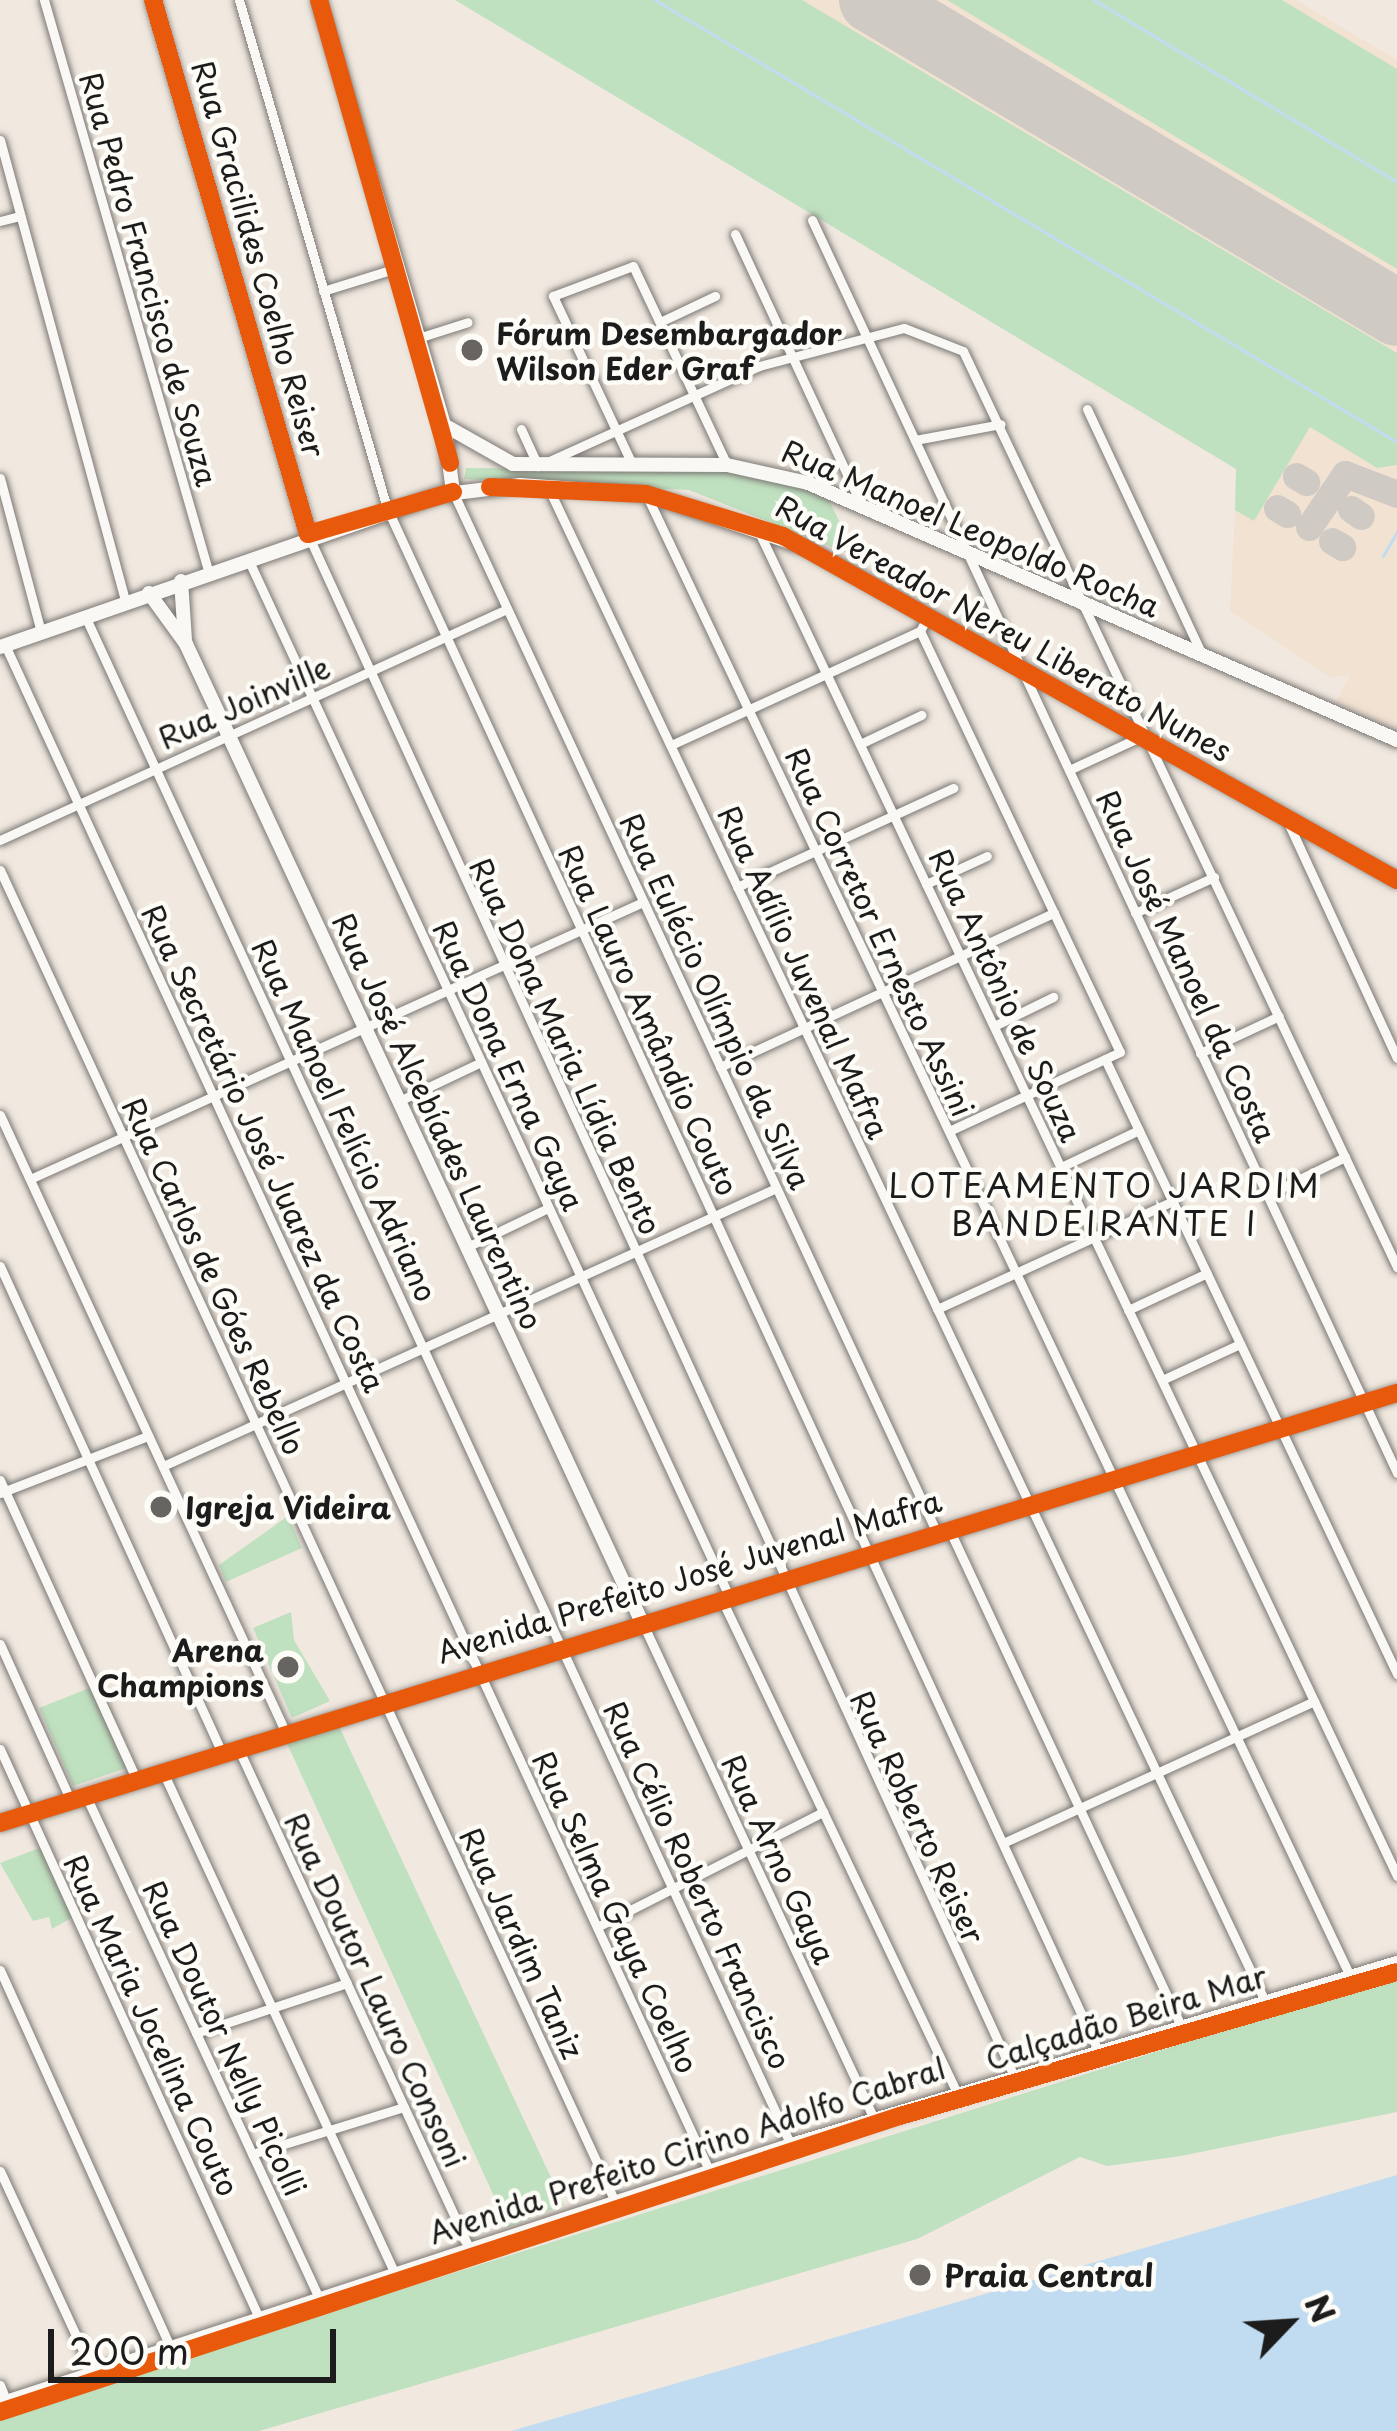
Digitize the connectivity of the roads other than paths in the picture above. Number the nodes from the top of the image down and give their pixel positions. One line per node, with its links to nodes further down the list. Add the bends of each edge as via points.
1 (44, 0): 38 (street, Rua Pedro Francisco de Souza)
2 (153, 0): 35 (main road, Rua Gracilides Coelho Reiser)
3 (239, 0): 11 (street, Rua Lauro Amândio Couto)
4 (319, 0): 10 (main road)
5 (0, 140): 6 (street)
6 (20, 216): 8 (street); 41 (street)
7 (812, 220): 16 (street, Rua José Manoel da Costa)
8 (0, 221)
9 (735, 234): 17 (street)
10 (397, 268): 11 (street); 15 (main road)
11 (323, 291): 33 (street, Rua Lauro Amândio Couto)
12 (715, 296): 14 (street)
13 (468, 322): 15 (street)
14 (660, 322): 18 (street); 23 (street, via 633,266 554,296)
15 (418, 338): 21 (main road)
16 (867, 338): 17 (street); 20 (street, via 914,328 952,343); 24 (street, Rua José Manoel da Costa)
17 (794, 358): 18 (street); 32 (street)
18 (694, 394): 23 (street); 26 (street)
19 (1087, 409): 51 (street)
20 (1001, 424): 24 (street); 42 (street)
21 (444, 425): 27 (main road, Rua Manoel Leopoldo Rocha, via 477,453); 30 (main road)
22 (521, 428): 27 (street)
23 (616, 430): 25 (street); 27 (street)
24 (915, 440): 36 (street, Rua José Manoel da Costa)
25 (632, 464): 26 (main road, Rua Manoel Leopoldo Rocha); 27 (main road, Rua Manoel Leopoldo Rocha)
26 (727, 464): 32 (main road, Rua Manoel Leopoldo Rocha)
27 (538, 466)
28 (0, 478): 47 (street)
29 (547, 485): 30 (main road, Rua Vereador Nereu Liberato Nunes); 31 (main road, Rua Vereador Nereu Liberato Nunes); 62 (street, Rua Adílio Juvenal Mafra)
30 (453, 492): 33 (main road, Rua Vereador Nereu Liberato Nunes); 43 (street, Rua Eulécio Olímpio da Silva)
31 (646, 494): 34 (main road, Rua Vereador Nereu Liberato Nunes); 56 (street, Rua Corretor Ernesto Assini)
32 (862, 506): 36 (main road, Rua Manoel Leopoldo Rocha)
33 (386, 508): 35 (main road, Rua Vereador Nereu Liberato Nunes); 48 (street, Rua Lauro Amândio Couto)
34 (756, 525): 45 (main road, Rua Vereador Nereu Liberato Nunes); 54 (street, Rua Antônio de Souza)
35 (308, 534): 37 (main road, Rua Vereador Nereu Liberato Nunes); 53 (street, Rua Dona Maria Lídia Bento)
36 (966, 550): 42 (main road, Rua Manoel Leopoldo Rocha); 52 (street, Rua José Manoel da Costa)
37 (247, 556): 38 (main road, Rua Vereador Nereu Liberato Nunes); 55 (street, Rua Dona Erna Gaya)
38 (208, 571): 39 (main road, Rua Vereador Nereu Liberato Nunes)
39 (181, 581): 40 (main road, Rua Vereador Nereu Liberato Nunes); 49 (main road, Rua José Alcebíades Laurentino)
40 (149, 593): 41 (main road, Rua Vereador Nereu Liberato Nunes); 49 (main road, Rua José Alcebíades Laurentino)
41 (125, 601): 44 (main road, Rua Vereador Nereu Liberato Nunes)
42 (1085, 603): 51 (main road, Rua Manoel Leopoldo Rocha); 59 (street)
43 (507, 609): 48 (street, Rua Joinville); 77 (street, Rua Eulécio Olímpio da Silva)
44 (85, 616): 47 (main road, Rua Vereador Nereu Liberato Nunes); 63 (street, Rua Manoel Felício Adriano)
45 (928, 616): 46 (street); 52 (main road, Rua Vereador Nereu Liberato Nunes)
46 (920, 631): 54 (street); 78 (street)
47 (41, 632): 50 (main road, Rua Vereador Nereu Liberato Nunes)
48 (446, 637): 53 (street, Rua Joinville); 80 (street, Rua Lauro Amândio Couto)
49 (185, 644): 58 (main road, Rua José Alcebíades Laurentino)
50 (3, 646): 66 (street, Rua Secretário José Juarez da Costa)
51 (1202, 655): 60 (main road, Rua Manoel Leopoldo Rocha)
52 (1022, 669): 59 (main road, Rua Vereador Nereu Liberato Nunes); 64 (street, Rua José Manoel da Costa)
53 (367, 673): 55 (street, Rua Joinville); 82 (street, Rua Dona Maria Lídia Bento)
54 (827, 674): 56 (street); 61 (street, Rua Antônio de Souza)
55 (312, 698): 58 (street, Rua Joinville); 83 (street, Rua Dona Erna Gaya)
56 (748, 710): 62 (street); 70 (street, Rua Corretor Ernesto Assini)
57 (921, 715): 61 (street)
58 (229, 736): 63 (street, Rua Joinville); 88 (main road, Rua José Alcebíades Laurentino)
59 (1146, 739): 64 (street); 68 (main road, Rua Vereador Nereu Liberato Nunes); 73 (street)
60 (1397, 740)
61 (860, 744): 67 (street, Rua Antônio de Souza)
62 (670, 746): 76 (street, Rua Adílio Juvenal Mafra)
63 (156, 769): 66 (street, Rua Joinville); 93 (street, Rua Manoel Felício Adriano)
64 (1069, 770): 79 (street, Rua José Manoel da Costa)
65 (953, 788): 67 (street)
66 (79, 804): 69 (street, Rua Joinville); 97 (street, Rua Secretário José Juarez da Costa)
67 (894, 815): 70 (street); 75 (street, Rua Antônio de Souza)
68 (1286, 818): 74 (main road, Rua Vereador Nereu Liberato Nunes); 91 (street)
69 (0, 840)
70 (815, 851): 76 (street); 84 (street, Rua Corretor Ernesto Assini)
71 (987, 856): 75 (street)
72 (0, 869): 102 (street, Rua Carlos de Góes Rebello)
73 (1214, 877): 79 (street); 86 (street)
74 (1397, 880)
75 (926, 884): 81 (street, Rua Antônio de Souza)
76 (737, 887): 89 (street, Rua Adílio Juvenal Mafra)
77 (644, 902): 80 (street); 95 (street, Rua Eulécio Olímpio da Silva)
78 (1054, 913): 81 (street); 92 (street, via 1120,1052)
79 (1135, 913): 90 (street, Rua José Manoel da Costa)
80 (581, 930): 82 (street); 112 (street, Rua Lauro Amândio Couto)
81 (960, 956): 84 (street); 87 (street, Rua Antônio de Souza)
82 (502, 965): 83 (street); 115 (street, Rua Dona Maria Lídia Bento)
83 (448, 990): 88 (street); 94 (street, Rua Dona Erna Gaya)
84 (882, 992): 89 (street); 101 (street, Rua Corretor Ernesto Assini)
85 (1053, 998): 87 (street)
86 (1279, 1016): 90 (street); 105 (street)
87 (994, 1025): 96 (street, Rua Antônio de Souza)
88 (364, 1028): 93 (street); 98 (main road, Rua José Alcebíades Laurentino)
89 (804, 1028): 95 (street); 121 (street, Rua Adílio Juvenal Mafra)
90 (1200, 1053): 109 (street, Rua José Manoel da Costa)
91 (1397, 1058)
92 (1106, 1059): 96 (street); 100 (street)
93 (291, 1061): 97 (street); 125 (street, Rua Manoel Felício Adriano)
94 (481, 1062): 98 (street); 111 (street, Rua Dona Erna Gaya)
95 (720, 1067): 108 (street, Rua Eulécio Olímpio da Silva)
96 (1027, 1095): 101 (street); 106 (street, Rua Antônio de Souza)
97 (213, 1096): 102 (street); 127 (street, Rua Secretário José Juarez da Costa)
98 (399, 1101): 114 (main road, Rua José Alcebíades Laurentino)
99 (0, 1115): 103 (street)
100 (1139, 1130): 106 (street); 110 (street)
101 (949, 1131): 118 (street, Rua Corretor Ernesto Assini)
102 (123, 1136): 107 (street); 130 (street, Rua Carlos de Góes Rebello)
103 (16, 1149): 104 (street); 107 (street)
104 (0, 1155)
105 (1346, 1157): 109 (street); 117 (street)
106 (1060, 1167): 113 (street, Rua Antônio de Souza)
107 (30, 1179): 132 (street)
108 (776, 1188): 112 (street); 140 (street, Rua Eulécio Olímpio da Silva)
109 (1267, 1196): 129 (street, Rua José Manoel da Costa)
110 (1173, 1201): 113 (street); 119 (street)
111 (548, 1208): 114 (street); 120 (street, Rua Dona Erna Gaya)
112 (713, 1216): 115 (street); 141 (street, Rua Lauro Amândio Couto)
113 (1094, 1237): 118 (street); 122 (street, Rua Antônio de Souza)
114 (467, 1246): 123 (main road, Rua José Alcebíades Laurentino)
115 (635, 1252): 120 (street); 142 (street, Rua Dona Maria Lídia Bento)
116 (0, 1266): 134 (street, Rua Doutor Lauro Consoni)
117 (1397, 1267)
118 (1016, 1273): 121 (street); 137 (street, Rua Corretor Ernesto Assini)
119 (1207, 1273): 122 (street); 124 (street)
120 (580, 1277): 123 (street); 143 (street, Rua Dona Erna Gaya)
121 (937, 1309): 139 (street, Rua Adílio Juvenal Mafra)
122 (1128, 1310): 126 (street, Rua Antônio de Souza)
123 (498, 1314): 125 (street); 144 (main road, Rua José Alcebíades Laurentino)
124 (1240, 1344): 126 (street); 131 (street)
125 (424, 1348): 127 (street); 146 (street, Rua Manoel Felício Adriano)
126 (1162, 1381): 133 (street, Rua Antônio de Souza)
127 (346, 1383): 130 (street); 147 (street, Rua Secretário José Juarez da Costa)
128 (1397, 1394): 129 (main road, Avenida Prefeito José Juvenal Mafra)
129 (1364, 1403): 131 (main road, Avenida Prefeito José Juvenal Mafra); 136 (street, Rua José Manoel da Costa)
130 (256, 1424): 135 (street); 150 (street, Rua Carlos de Góes Rebello)
131 (1280, 1428): 133 (main road, Avenida Prefeito José Juvenal Mafra); 148 (street)
132 (148, 1436): 134 (street); 135 (street)
133 (1196, 1454): 137 (main road, Avenida Prefeito José Juvenal Mafra); 149 (street, Rua Antônio de Souza)
134 (88, 1459): 138 (street); 154 (street, Rua Doutor Lauro Consoni)
135 (163, 1466): 151 (street)
136 (1397, 1473)
137 (1113, 1478): 139 (main road, Avenida Prefeito José Juvenal Mafra); 152 (street, Rua Corretor Ernesto Assini)
138 (2, 1488): 157 (street)
139 (1029, 1504): 140 (main road, Avenida Prefeito José Juvenal Mafra); 156 (street, Rua Adílio Juvenal Mafra)
140 (942, 1529): 141 (main road, Avenida Prefeito José Juvenal Mafra); 159 (street, Rua Eulécio Olímpio da Silva)
141 (868, 1552): 142 (main road, Avenida Prefeito José Juvenal Mafra); 163 (street, Rua Lauro Amândio Couto)
142 (783, 1577): 143 (main road, Avenida Prefeito José Juvenal Mafra); 177 (street, Rua Roberto Reiser)
143 (724, 1595): 144 (main road, Avenida Prefeito José Juvenal Mafra); 160 (street, Rua Dona Erna Gaya)
144 (641, 1620): 146 (main road, Avenida Prefeito José Juvenal Mafra); 164 (street, Rua Arno Gaya)
145 (0, 1644): 158 (street, Rua Doutor Nelly Picolli)
146 (561, 1645): 147 (main road, Avenida Prefeito José Juvenal Mafra); 166 (street, Rua Célio Roberto Francisco)
147 (479, 1672): 150 (main road, Avenida Prefeito José Juvenal Mafra); 167 (street, Rua Selma Gaya Coelho)
148 (1397, 1674)
149 (1314, 1701): 152 (street); 165 (street, Rua Antônio de Souza)
150 (384, 1702): 151 (main road, Avenida Prefeito José Juvenal Mafra); 186 (street, Rua Jardim Taniz)
151 (286, 1733): 154 (main road, Avenida Prefeito José Juvenal Mafra)
152 (1236, 1736): 156 (street); 170 (street, Rua Corretor Ernesto Assini)
153 (0, 1750): 161 (street, Rua Maria Jocelina Couto)
154 (230, 1751): 155 (main road, Avenida Prefeito José Juvenal Mafra); 171 (street, Rua Doutor Lauro Consoni)
155 (163, 1772): 157 (main road, Avenida Prefeito José Juvenal Mafra); 173 (street)
156 (1156, 1773): 159 (street); 172 (street, Rua Adílio Juvenal Mafra)
157 (137, 1780): 158 (main road, Avenida Prefeito José Juvenal Mafra)
158 (78, 1799): 161 (main road, Avenida Prefeito José Juvenal Mafra); 175 (street, Rua Doutor Nelly Picolli)
159 (1079, 1808): 163 (street); 174 (street, Rua Eulécio Olímpio da Silva)
160 (823, 1812): 164 (street); 178 (street, Rua Dona Erna Gaya)
161 (29, 1814): 162 (main road, Avenida Prefeito José Juvenal Mafra); 190 (street, Rua Maria Jocelina Couto)
162 (0, 1823)
163 (1003, 1843): 176 (street, Rua Lauro Amândio Couto)
164 (748, 1850): 166 (street); 180 (street, Rua Arno Gaya)
165 (1397, 1876)
166 (673, 1888): 167 (street); 182 (street, Rua Célio Roberto Francisco)
167 (597, 1927): 185 (street, Rua Selma Gaya Coelho)
168 (1397, 1963): 170 (main road, Avenida Prefeito Cirino Adolfo Cabral)
169 (0, 1970): 191 (street)
170 (1350, 1976): 172 (main road, Avenida Prefeito Cirino Adolfo Cabral)
171 (346, 1983): 173 (street); 179 (street, Rua Doutor Lauro Consoni)
172 (1264, 2001): 174 (main road, Avenida Prefeito Cirino Adolfo Cabral)
173 (272, 2008): 175 (street); 181 (street)
174 (1181, 2026): 176 (main road, Avenida Prefeito Cirino Adolfo Cabral)
175 (196, 2033): 183 (street, Rua Doutor Nelly Picolli)
176 (1098, 2050): 177 (main road, Avenida Prefeito Cirino Adolfo Cabral)
177 (1014, 2076): 178 (main road, Avenida Prefeito Cirino Adolfo Cabral)
178 (957, 2093): 180 (main road, Avenida Prefeito Cirino Adolfo Cabral)
179 (404, 2107): 181 (street); 187 (street, Rua Doutor Lauro Consoni)
180 (874, 2119): 182 (main road, Avenida Prefeito Cirino Adolfo Cabral)
181 (329, 2130): 183 (street); 188 (street)
182 (791, 2145): 185 (main road, Avenida Prefeito Cirino Adolfo Cabral)
183 (252, 2154): 189 (street, Rua Doutor Nelly Picolli)
184 (0, 2171): 192 (street)
185 (710, 2172): 186 (main road, Avenida Prefeito Cirino Adolfo Cabral)
186 (616, 2204): 187 (main road, Avenida Prefeito Cirino Adolfo Cabral)
187 (470, 2252): 188 (main road, Avenida Prefeito Cirino Adolfo Cabral)
188 (396, 2276): 189 (main road, Avenida Prefeito Cirino Adolfo Cabral)
189 (320, 2300): 190 (main road, Avenida Prefeito Cirino Adolfo Cabral)
190 (260, 2320): 191 (main road, Avenida Prefeito Cirino Adolfo Cabral)
191 (172, 2349): 192 (main road, Avenida Prefeito Cirino Adolfo Cabral)
192 (94, 2374): 194 (main road, Avenida Prefeito Cirino Adolfo Cabral)
193 (0, 2385): 194 (street)
194 (4, 2403)

